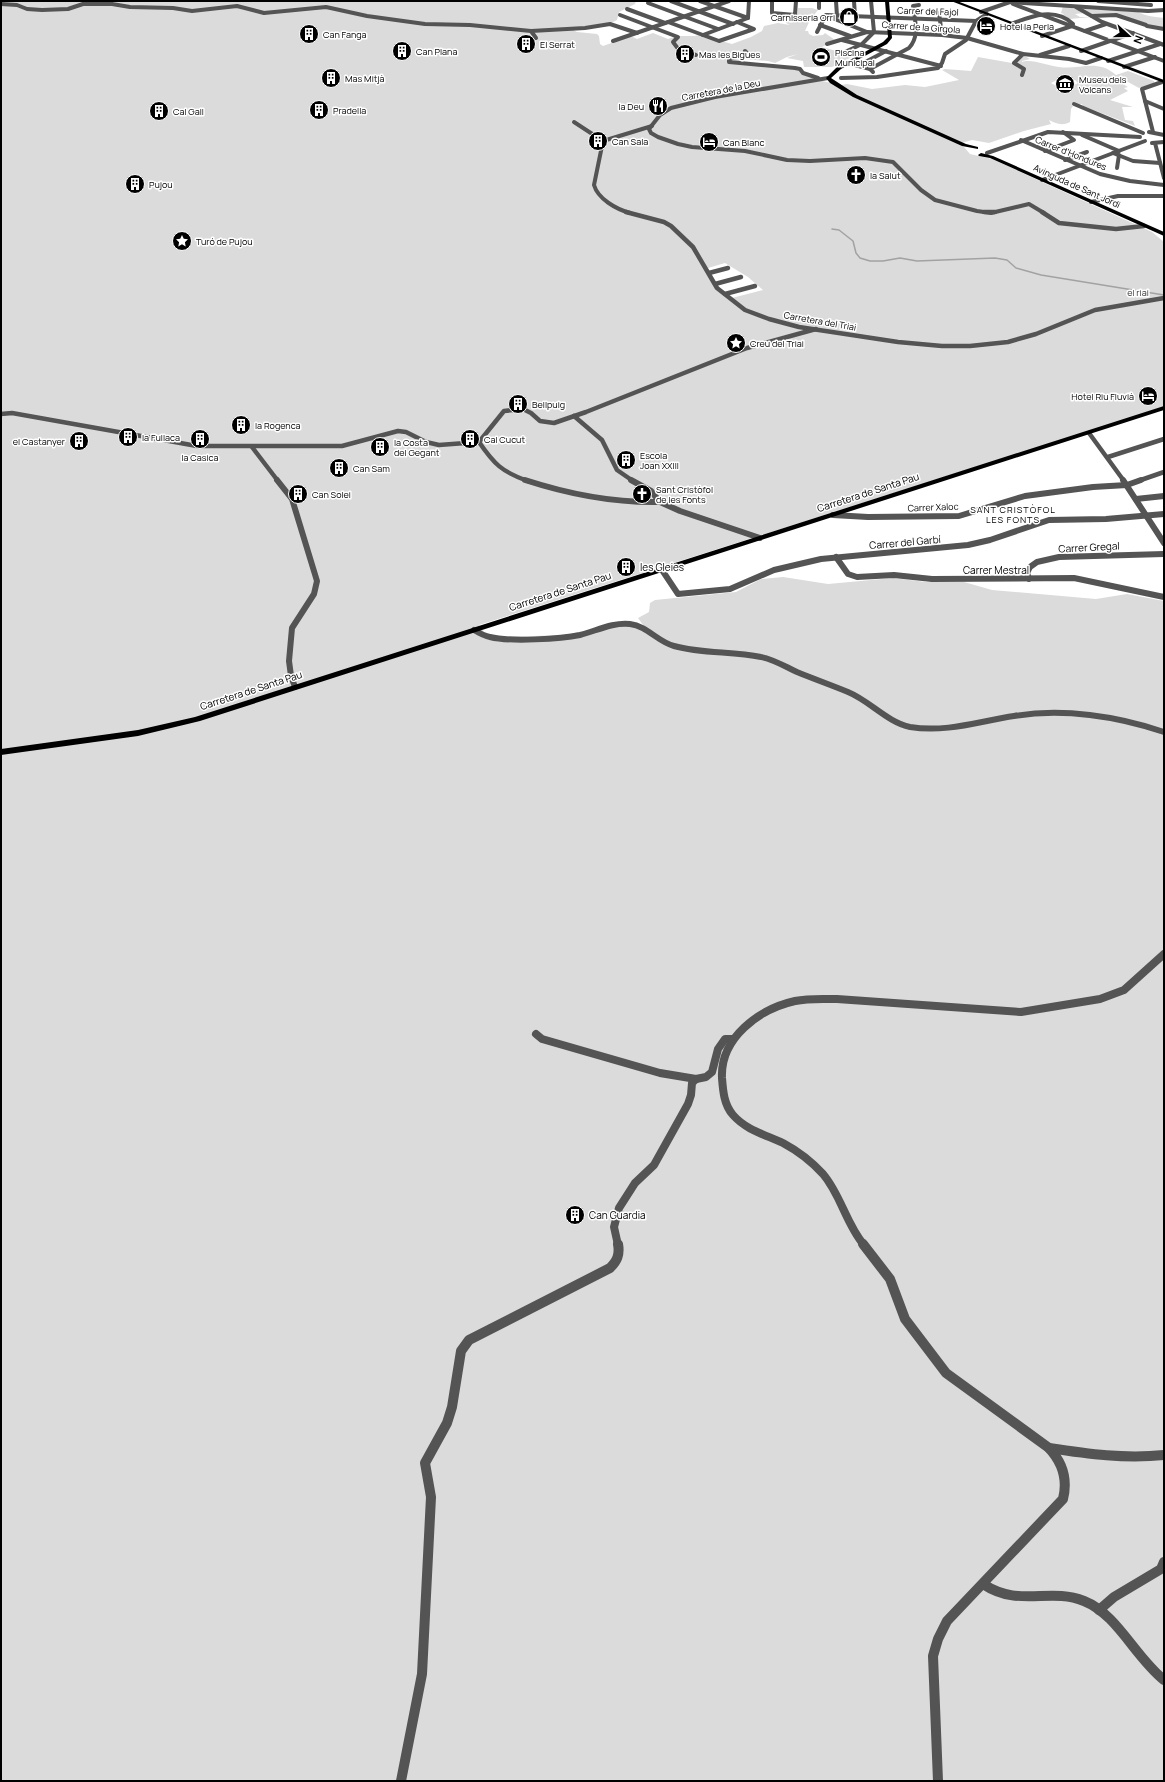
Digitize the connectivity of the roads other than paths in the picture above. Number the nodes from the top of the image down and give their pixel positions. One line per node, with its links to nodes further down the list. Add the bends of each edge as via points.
1 (672, 1): 27 (street)
2 (700, 1): 22 (street)
3 (729, 1): 22 (street)
4 (749, 1): 41 (street)
5 (772, 1): 31 (street, via 772,14)
6 (796, 1): 31 (street, via 794,15)
7 (819, 1): 23 (street)
8 (836, 1): 36 (street)
9 (854, 1): 37 (street)
10 (871, 1): 40 (street)
11 (887, 1): 42 (main road)
12 (953, 1): 29 (main road)
13 (1098, 1): 14 (street)
14 (1104, 1): 16 (street)
15 (1008, 2): 18 (street); 29 (street); 33 (street)
16 (1120, 2): 19 (street); 25 (street)
17 (648, 3): 39 (street)
18 (1070, 3): 25 (street); 38 (street)
19 (1151, 3): 28 (street)
20 (1, 4): 58 (street, via 42,10 68,9 83,4 192,11 237,6 264,13 326,7 425,24)
21 (919, 5): 43 (street, via 913,6)
22 (714, 6): 27 (street); 41 (street)
23 (819, 8)
24 (627, 9): 47 (street)
25 (1120, 9): 28 (street)
26 (1164, 10): 28 (street)
27 (699, 11): 39 (street); 48 (street)
28 (1153, 11)
29 (981, 12): 32 (main road)
30 (939, 13): 45 (street)
31 (786, 14): 44 (street)
32 (987, 14): 46 (street); 49 (main road)
33 (1040, 14): 49 (street); 52 (street)
34 (620, 15): 54 (street)
35 (826, 15): 36 (street, Carrer del Fajol); 51 (street); 61 (street)
36 (837, 16): 37 (street, Carrer del Fajol)
37 (855, 16): 40 (street, Carrer del Fajol)
38 (1092, 16): 50 (street); 53 (street, via 1116,15)
39 (684, 17): 47 (street); 56 (street)
40 (873, 17): 42 (street, Carrer del Fajol); 62 (street)
41 (748, 18): 48 (street)
42 (889, 18): 43 (street, Carrer del Fajol); 63 (main road)
43 (915, 18): 45 (street, Carrer del Fajol); 66 (street)
44 (786, 20)
45 (940, 20): 46 (street, Carrer del Fajol); 68 (street)
46 (976, 21): 72 (street)
47 (666, 23): 54 (street); 67 (street)
48 (735, 23): 56 (street); 67 (street, via 754,29 719,41)
49 (1011, 24): 70 (main road)
50 (1106, 24): 59 (street); 64 (street)
51 (820, 25): 60 (street); 69 (street)
52 (1072, 26): 59 (street); 70 (street)
53 (1146, 26): 55 (street); 57 (street)
54 (653, 27): 65 (street); 90 (street, via 678,37 674,42 679,50)
55 (1140, 28)
56 (718, 29): 67 (street)
57 (1164, 29)
58 (531, 31): 65 (street, via 612,24); 71 (street)
59 (1085, 31): 75 (street)
60 (817, 32)
61 (867, 32): 62 (street, Carrer de la Gírgola); 69 (street)
62 (874, 32): 63 (street, Carrer de la Gírgola); 77 (street)
63 (890, 32): 66 (street, Carrer de la Gírgola); 81 (main road, via 890,37 885,43)
64 (1132, 32): 75 (street); 78 (street)
65 (637, 33): 74 (street)
66 (916, 34): 68 (street, Carrer de la Gírgola); 88 (street, via 914,44)
67 (703, 35)
68 (942, 35): 72 (street, Carrer de la Gírgola)
69 (850, 36): 73 (street)
70 (1042, 36): 80 (main road)
71 (536, 38)
72 (967, 38): 84 (street, Carrer de la Gírgola); 100 (street, via 945,54)
73 (841, 40): 76 (street); 77 (street)
74 (613, 41)
75 (1111, 41): 85 (street); 86 (street)
76 (827, 44)
77 (860, 44): 81 (street); 87 (street)
78 (1162, 44): 86 (street)
79 (1017, 46): 84 (street)
80 (1069, 46): 85 (main road); 91 (street)
81 (875, 48): 83 (street); 98 (main road)
82 (745, 51): 105 (street, via 746,54 729,58 729,62 795,68)
83 (886, 51): 88 (street); 99 (street)
84 (1008, 51): 89 (street, Carrer de la Gírgola)
85 (1081, 51): 94 (main road)
86 (1138, 51): 93 (street); 95 (street)
87 (845, 52)
88 (897, 54): 100 (street); 102 (street)
89 (1023, 54): 91 (street, Carrer de la Gírgola); 103 (street, via 1014,63 1024,69)
90 (696, 55)
91 (1038, 56): 92 (street, Carrer de la Gírgola)
92 (1051, 57): 94 (street, Carrer de la Gírgola, via 1086,63); 97 (street)
93 (1154, 57): 96 (street); 101 (street)
94 (1101, 58): 95 (main road)
95 (1108, 61): 101 (main road)
96 (1164, 61)
97 (1049, 62)
98 (847, 63): 99 (street); 107 (main road, via 839,68)
99 (858, 66): 102 (street)
100 (941, 66): 104 (street)
101 (1124, 67): 108 (main road)
102 (870, 69): 104 (street)
103 (1022, 75)
104 (879, 77): 107 (street)
105 (814, 78): 106 (street, Carretera de la Deu); 106 (street, Carretera de la Deu); 113 (street, Carretera de la Deu, via 671,108 660,115)
106 (830, 79): 107 (main road); 107 (main road)
107 (839, 79): 124 (main road, via 855,96)
108 (1163, 82): 109 (street, via 1142,89)
109 (1145, 101): 111 (street); 115 (street)
110 (1074, 104): 118 (street)
111 (1164, 109)
112 (574, 122): 120 (street)
113 (652, 126): 120 (street); 141 (street, via 649,129 651,133 658,137 692,147 745,151 793,161 865,158 893,162 935,200 956,206 991,213 1029,204 1059,223 1116,228)
114 (1063, 132): 116 (street); 119 (street, via 1048,132); 128 (street, via 1074,140)
115 (1153, 132): 117 (street); 118 (street)
116 (1079, 133): 118 (street); 130 (street)
117 (1164, 134)
118 (1142, 135): 121 (street)
119 (1021, 140): 126 (street); 128 (street, Carrer d'Hondures)
120 (603, 141): 146 (street, Carretera del Triai, via 594,185 596,192 618,210 667,224 690,243)
121 (1145, 141): 123 (street); 130 (street)
122 (1164, 142): 123 (street)
123 (1155, 143): 133 (street)
124 (964, 145): 125 (main road); 127 (main road)
125 (979, 148): 126 (street); 127 (main road); 131 (main road, via 987,151)
126 (999, 148): 131 (street)
127 (970, 150): 131 (main road, Avinguda de Sant Jordi, via 972,154)
128 (1046, 151): 132 (street, Carrer d'Hondures)
129 (1088, 152): 132 (street)
130 (1119, 153): 133 (street, via 1133,161); 134 (street); 135 (street)
131 (986, 154): 137 (main road, Avinguda de Sant Jordi)
132 (1065, 160): 134 (street, Carrer d'Hondures)
133 (1160, 163): 136 (street)
134 (1079, 166): 137 (street); 138 (street, Carrer d'Hondures, via 1117,178)
135 (1117, 168)
136 (1164, 178)
137 (1042, 180): 140 (main road, Avinguda de Sant Jordi)
138 (1164, 185)
139 (1164, 196): 140 (street, via 1118,195)
140 (1091, 202): 141 (main road, Avinguda de Sant Jordi)
141 (1144, 226): 142 (main road, Avinguda de Sant Jordi)
142 (1156, 232): 143 (main road, Avinguda de Sant Jordi); 144 (main road, Avinguda de Sant Jordi)
143 (1164, 234)
144 (1164, 238)
145 (728, 268): 146 (street)
146 (709, 273): 148 (street, Carretera del Triai)
147 (741, 277): 148 (street)
148 (715, 284): 150 (street, Carretera del Triai, via 716,288)
149 (755, 286): 150 (street)
150 (725, 294): 152 (street, Carretera del Triai, via 745,310 770,320)
151 (1164, 298): 152 (street, Carretera del Triai, via 1095,310 1015,340 970,346 898,342)
152 (816, 329): 155 (street, via 747,348)
153 (1164, 408): 156 (main road, Carretera de Santa Pau)
154 (1, 414): 159 (street, via 12,413 191,445)
155 (574, 416): 158 (street, via 546,423 529,411 504,411); 165 (street, via 602,440 617,470 651,491)
156 (1090, 432): 160 (street); 167 (main road, Carretera de Santa Pau)
157 (1164, 439): 160 (street)
158 (479, 442): 159 (street, via 440,445 398,431 342,446); 165 (street, via 496,465 534,483 593,498)
159 (252, 447): 178 (street, via 292,499 316,581 314,594 292,628 290,661)
160 (1108, 457): 162 (street)
161 (1164, 472): 162 (street, Carrer Xaloc)
162 (1127, 485): 164 (street); 167 (street, Carrer Xaloc, via 1032,494 951,517)
163 (1164, 496): 164 (street)
164 (1136, 499): 168 (street)
165 (660, 502): 170 (street)
166 (1164, 514): 168 (street, Carrer del Garbí)
167 (833, 515): 170 (main road, Carretera de Santa Pau)
168 (1147, 516): 169 (street); 173 (street, Carrer del Garbí, via 1054,520 968,545)
169 (1161, 534): 171 (street)
170 (760, 538): 174 (main road, Carretera de Santa Pau)
171 (1164, 543)
172 (1164, 554): 175 (street, Carrer Gregal, via 1077,556 1045,560 1030,567 1027,573)
173 (836, 557): 174 (street, Carrer del Garbí, via 774,570 730,589 686,594 678,594); 175 (street, Carrer Mestral, via 848,574 861,577 891,575 928,579)
174 (662, 570): 177 (main road, Carretera de Santa Pau)
175 (1029, 579): 176 (street, Carrer Mestral, via 1074,578)
176 (1164, 596)
177 (474, 630): 178 (main road, Carretera de Santa Pau); 179 (street, via 492,638 555,638 629,624 644,629 659,641 671,646 749,654 763,658 856,695 890,720 903,726 962,728 1015,716 1061,714 1132,722)
178 (295, 688): 180 (main road, Carretera de Santa Pau, via 168,727)
179 (1164, 732)
180 (1, 752)
181 (1164, 954): 183 (street, via 1124,990 1100,999 1021,1012 806,998 781,1004 755,1020)
182 (536, 1034): 184 (street, via 542,1040 660,1073)
183 (733, 1039): 184 (street, via 725,1039 718,1049 712,1072 706,1077); 185 (street, via 722,1068 724,1098 731,1114 746,1127 798,1153 818,1169 834,1189 856,1234 890,1279 905,1319 946,1373)
184 (696, 1079): 191 (street, via 692,1083 692,1095 688,1104 654,1165 634,1183 619,1208 614,1227 620,1249 615,1264 469,1340 461,1351 452,1407 425,1463 431,1497 422,1674)
185 (1049, 1448): 186 (street, via 1102,1456); 188 (street, via 1060,1461 1065,1474 1063,1499)
186 (1164, 1455)
187 (1164, 1562): 189 (street, via 1161,1570 1114,1597)
188 (983, 1584): 189 (street, via 992,1592 1015,1597 1072,1597 1083,1600); 192 (street, via 948,1622 938,1639 933,1656)
189 (1099, 1610): 190 (street)
190 (1164, 1680)
191 (401, 1781)
192 (938, 1781)

